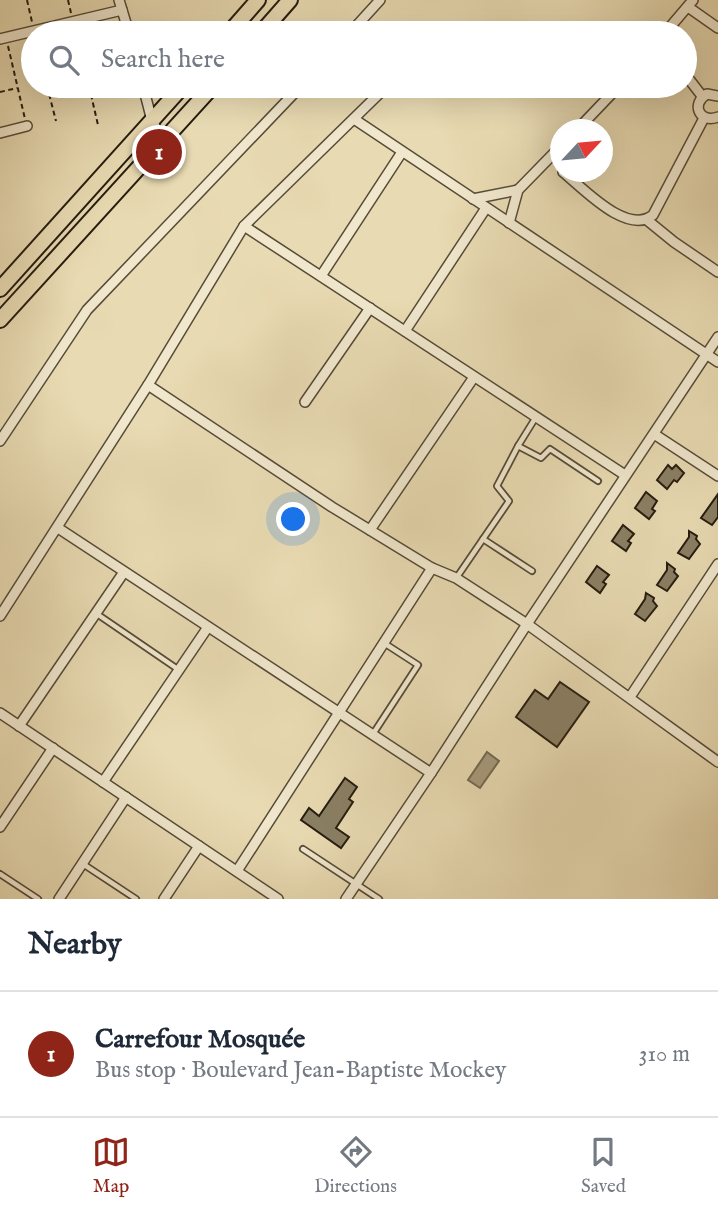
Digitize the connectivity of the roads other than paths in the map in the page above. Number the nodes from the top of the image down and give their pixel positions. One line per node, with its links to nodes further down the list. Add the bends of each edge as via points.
1 (258, 0): 8 (highway)
2 (290, 0): 9 (highway)
3 (380, 0): 10 (street)
4 (123, 3): 6 (street); 7 (street)
5 (691, 4): 11 (street); 12 (street)
6 (77, 21)
7 (127, 21)
8 (240, 21)
9 (272, 21)
10 (360, 21)
11 (676, 21)
12 (718, 28)
13 (21, 34): 14 (street)
14 (3, 38)
15 (697, 90): 16 (street)
16 (702, 96): 17 (street); 25 (street, via 698,110)
17 (718, 96)
18 (147, 98): 28 (street)
19 (172, 98): 28 (highway)
20 (202, 98): 31 (highway)
21 (290, 98): 55 (street, via 87,310)
22 (375, 98): 27 (street)
23 (608, 98): 26 (street)
24 (718, 117): 25 (street)
25 (704, 118): 38 (street)
26 (588, 119)
27 (354, 120): 32 (street); 40 (street)
28 (152, 121): 31 (street); 43 (highway)
29 (27, 127): 30 (street)
30 (0, 134)
31 (163, 140): 45 (highway)
32 (402, 152): 36 (street); 42 (street)
33 (548, 160): 35 (street)
34 (576, 182): 38 (street, via 620,217)
35 (517, 190): 36 (street); 39 (street)
36 (473, 199): 37 (street)
37 (486, 208): 39 (street); 46 (street)
38 (647, 220): 41 (street)
39 (509, 223): 48 (street)
40 (244, 226): 42 (street); 51 (street)
41 (718, 272)
42 (321, 276): 44 (street)
43 (0, 289)
44 (370, 308): 46 (street); 52 (street)
45 (0, 320)
46 (405, 331): 50 (street)
47 (718, 337): 48 (street)
48 (707, 355): 49 (street); 54 (street)
49 (718, 362)
50 (474, 377): 53 (street); 61 (street)
51 (148, 385): 60 (street); 61 (street)
52 (305, 402)
53 (536, 417): 56 (lane); 57 (street)
54 (654, 434): 57 (street); 58 (street)
55 (0, 441)
56 (518, 446): 59 (lane, via 541,458 551,449); 62 (lane, via 497,486 509,500)
57 (625, 475): 70 (street)
58 (718, 476)
59 (598, 481)
60 (58, 528): 66 (street); 69 (street)
61 (370, 530): 64 (street)
62 (482, 539): 65 (lane); 67 (lane)
63 (718, 564): 74 (street)
64 (432, 568): 67 (street); 72 (street)
65 (532, 571)
66 (124, 572): 68 (street); 71 (street)
67 (456, 578): 70 (street)
68 (96, 613): 73 (lane); 77 (street)
69 (0, 616)
70 (527, 624): 74 (street); 81 (street)
71 (208, 627): 73 (street); 76 (street)
72 (384, 643): 76 (street); 78 (lane, via 418,665)
73 (179, 670): 82 (street)
74 (631, 697): 80 (street)
75 (1, 713): 77 (street)
76 (339, 713): 78 (street); 88 (street)
77 (19, 726): 79 (street)
78 (372, 735): 81 (street)
79 (53, 748): 82 (street); 84 (street)
80 (718, 762)
81 (431, 774): 90 (street)
82 (103, 782): 83 (street)
83 (126, 797): 85 (street); 87 (street)
84 (0, 827)
85 (199, 846): 88 (street); 94 (street)
86 (303, 849): 90 (lane)
87 (82, 863): 92 (street); 93 (lane)
88 (237, 871): 95 (street)
89 (0, 874): 91 (lane)
90 (356, 884): 96 (street); 97 (lane)
91 (38, 899)
92 (59, 899)
93 (136, 899)
94 (163, 899)
95 (278, 899)
96 (346, 899)
97 (379, 899)

